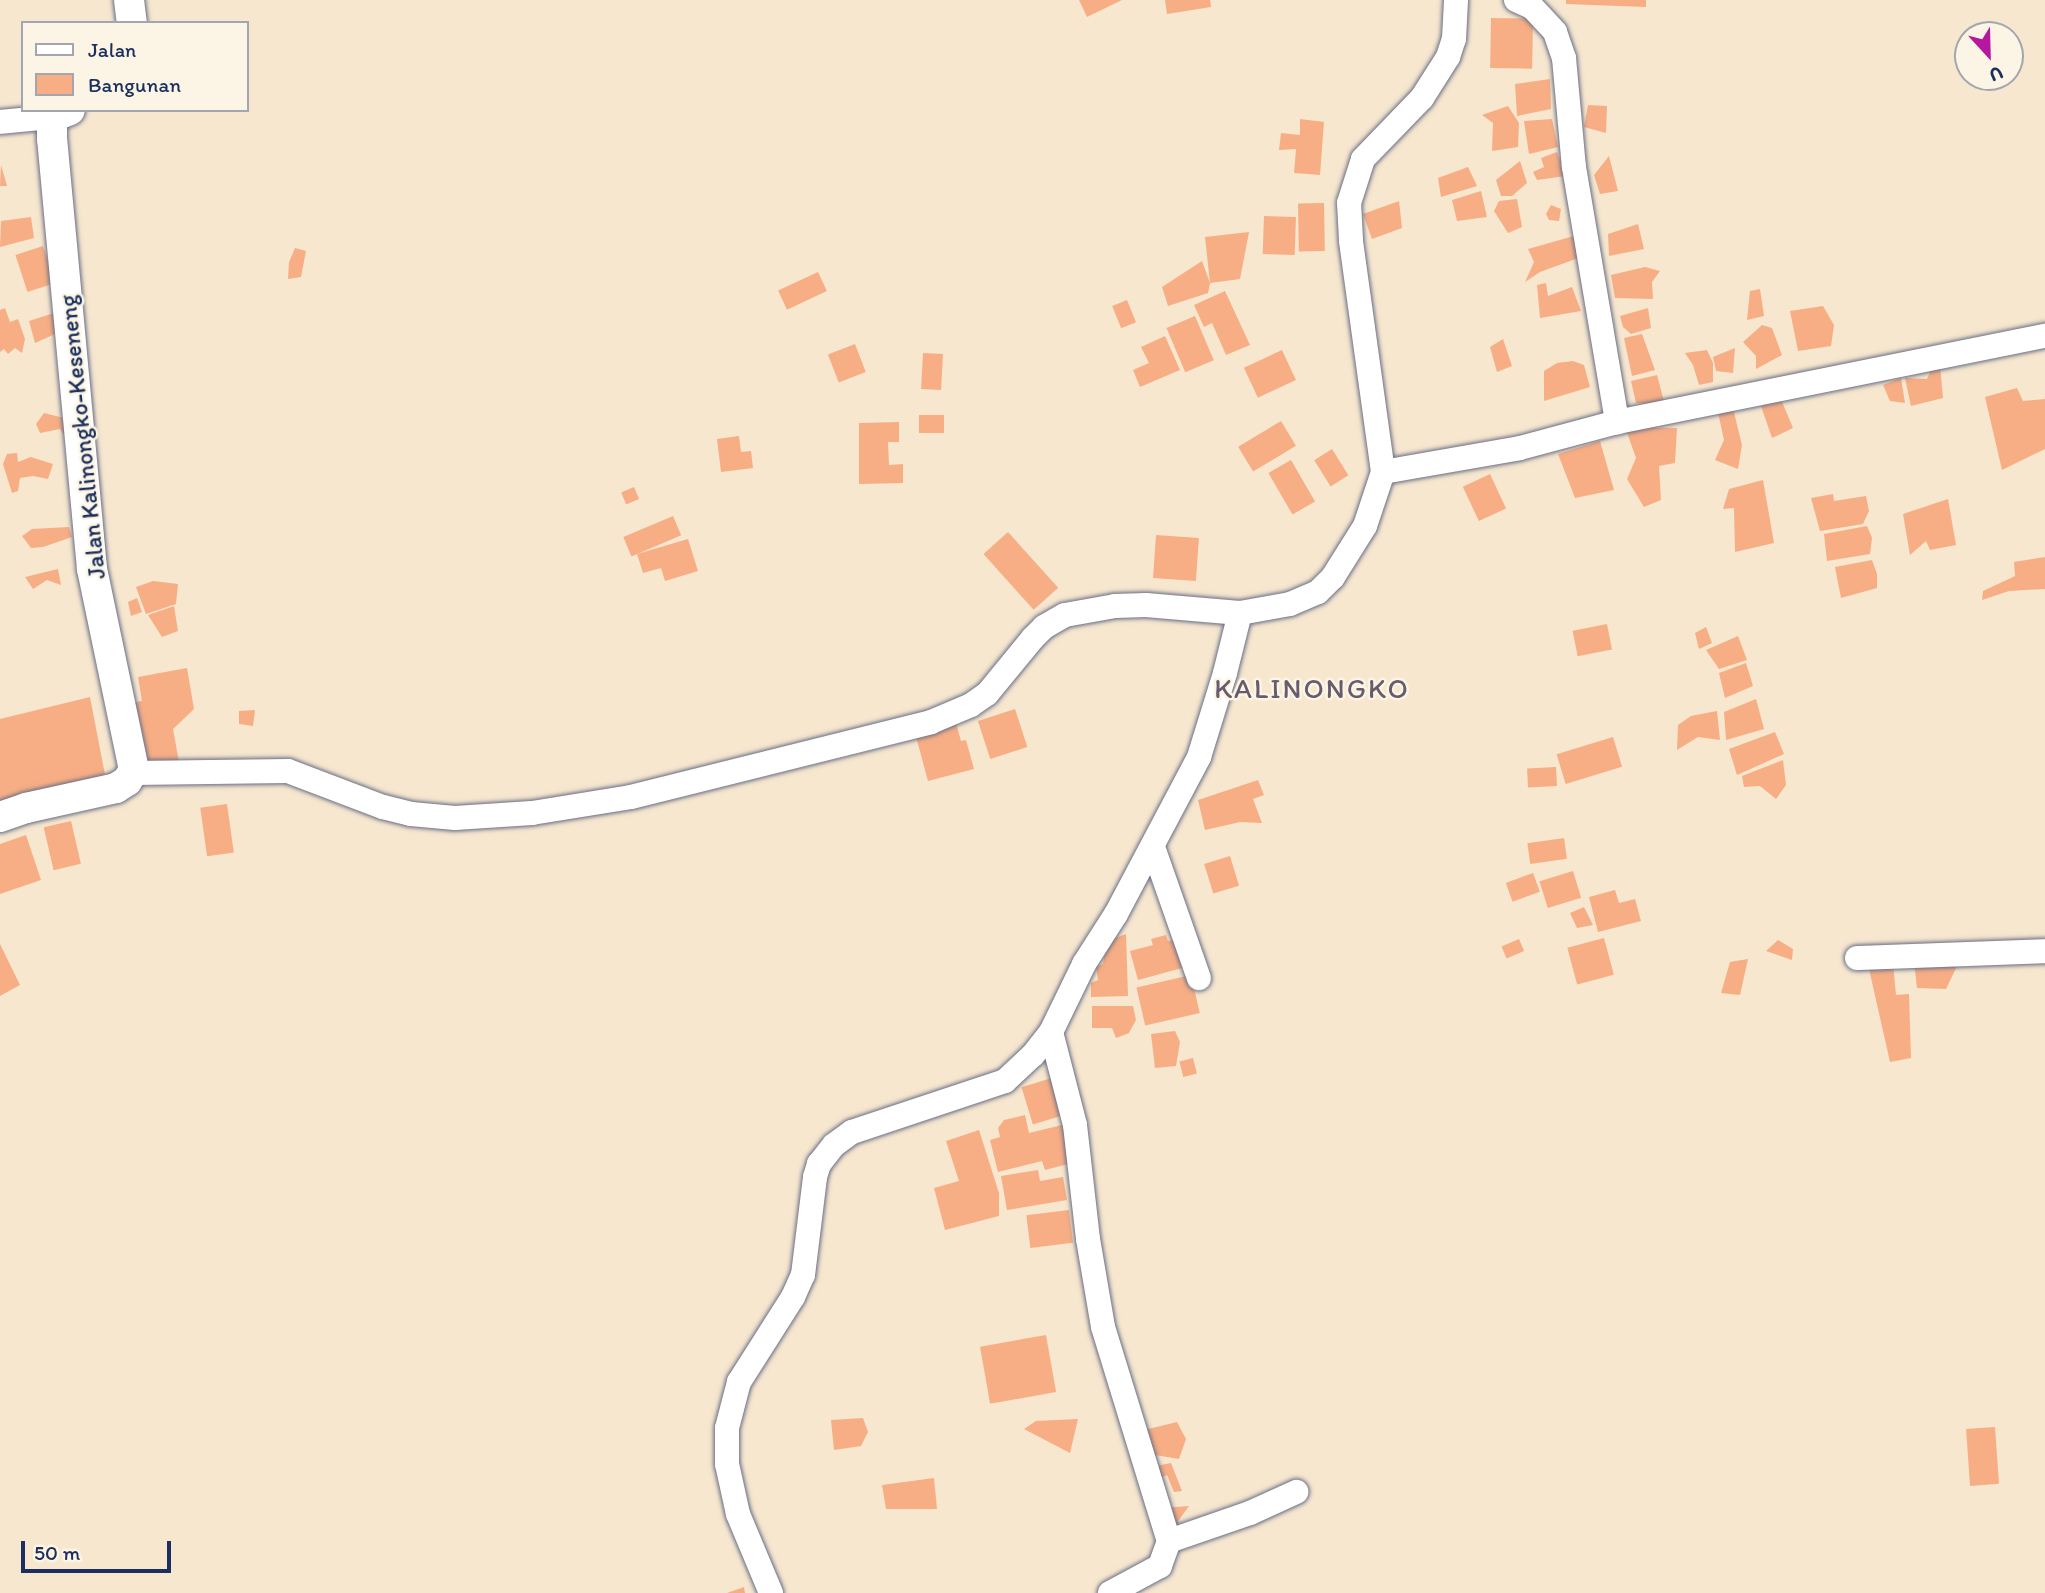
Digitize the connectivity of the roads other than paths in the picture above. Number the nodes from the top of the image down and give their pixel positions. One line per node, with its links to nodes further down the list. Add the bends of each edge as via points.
1 (129, 0): 4 (street)
2 (1456, 0): 9 (street, via 1454,39 1442,68 1422,98 1363,159 1349,204)
3 (1516, 0): 8 (street, via 1532,7 1555,32 1564,58 1576,179)
4 (131, 21)
5 (61, 114): 6 (street); 11 (street, Jalan Kalinongko-Keseneng, via 54,166 92,569)
6 (0, 122)
7 (2045, 336): 8 (street)
8 (1617, 422): 9 (street, via 1520,448)
9 (1383, 472): 10 (street, via 1365,526 1333,578 1318,592 1290,604)
10 (1240, 613): 11 (street, via 1146,605 1065,615 1033,638 987,694 930,722 631,797 532,813 455,818 411,814 288,771); 13 (street, via 1199,758)
11 (133, 773): 12 (street, via 116,788)
12 (0, 817)
13 (1153, 847): 16 (street); 17 (street, via 1084,964)
14 (2045, 951): 15 (street)
15 (1857, 958)
16 (1199, 978)
17 (1051, 1032): 19 (street, via 1075,1125 1103,1327); 20 (street, via 1019,1072 1005,1081 852,1132 819,1164 803,1275 739,1382 727,1428 727,1464 738,1514)
18 (1296, 1492): 19 (street)
19 (1169, 1541): 21 (street, via 1160,1566)
20 (771, 1593)
21 (1110, 1593)

